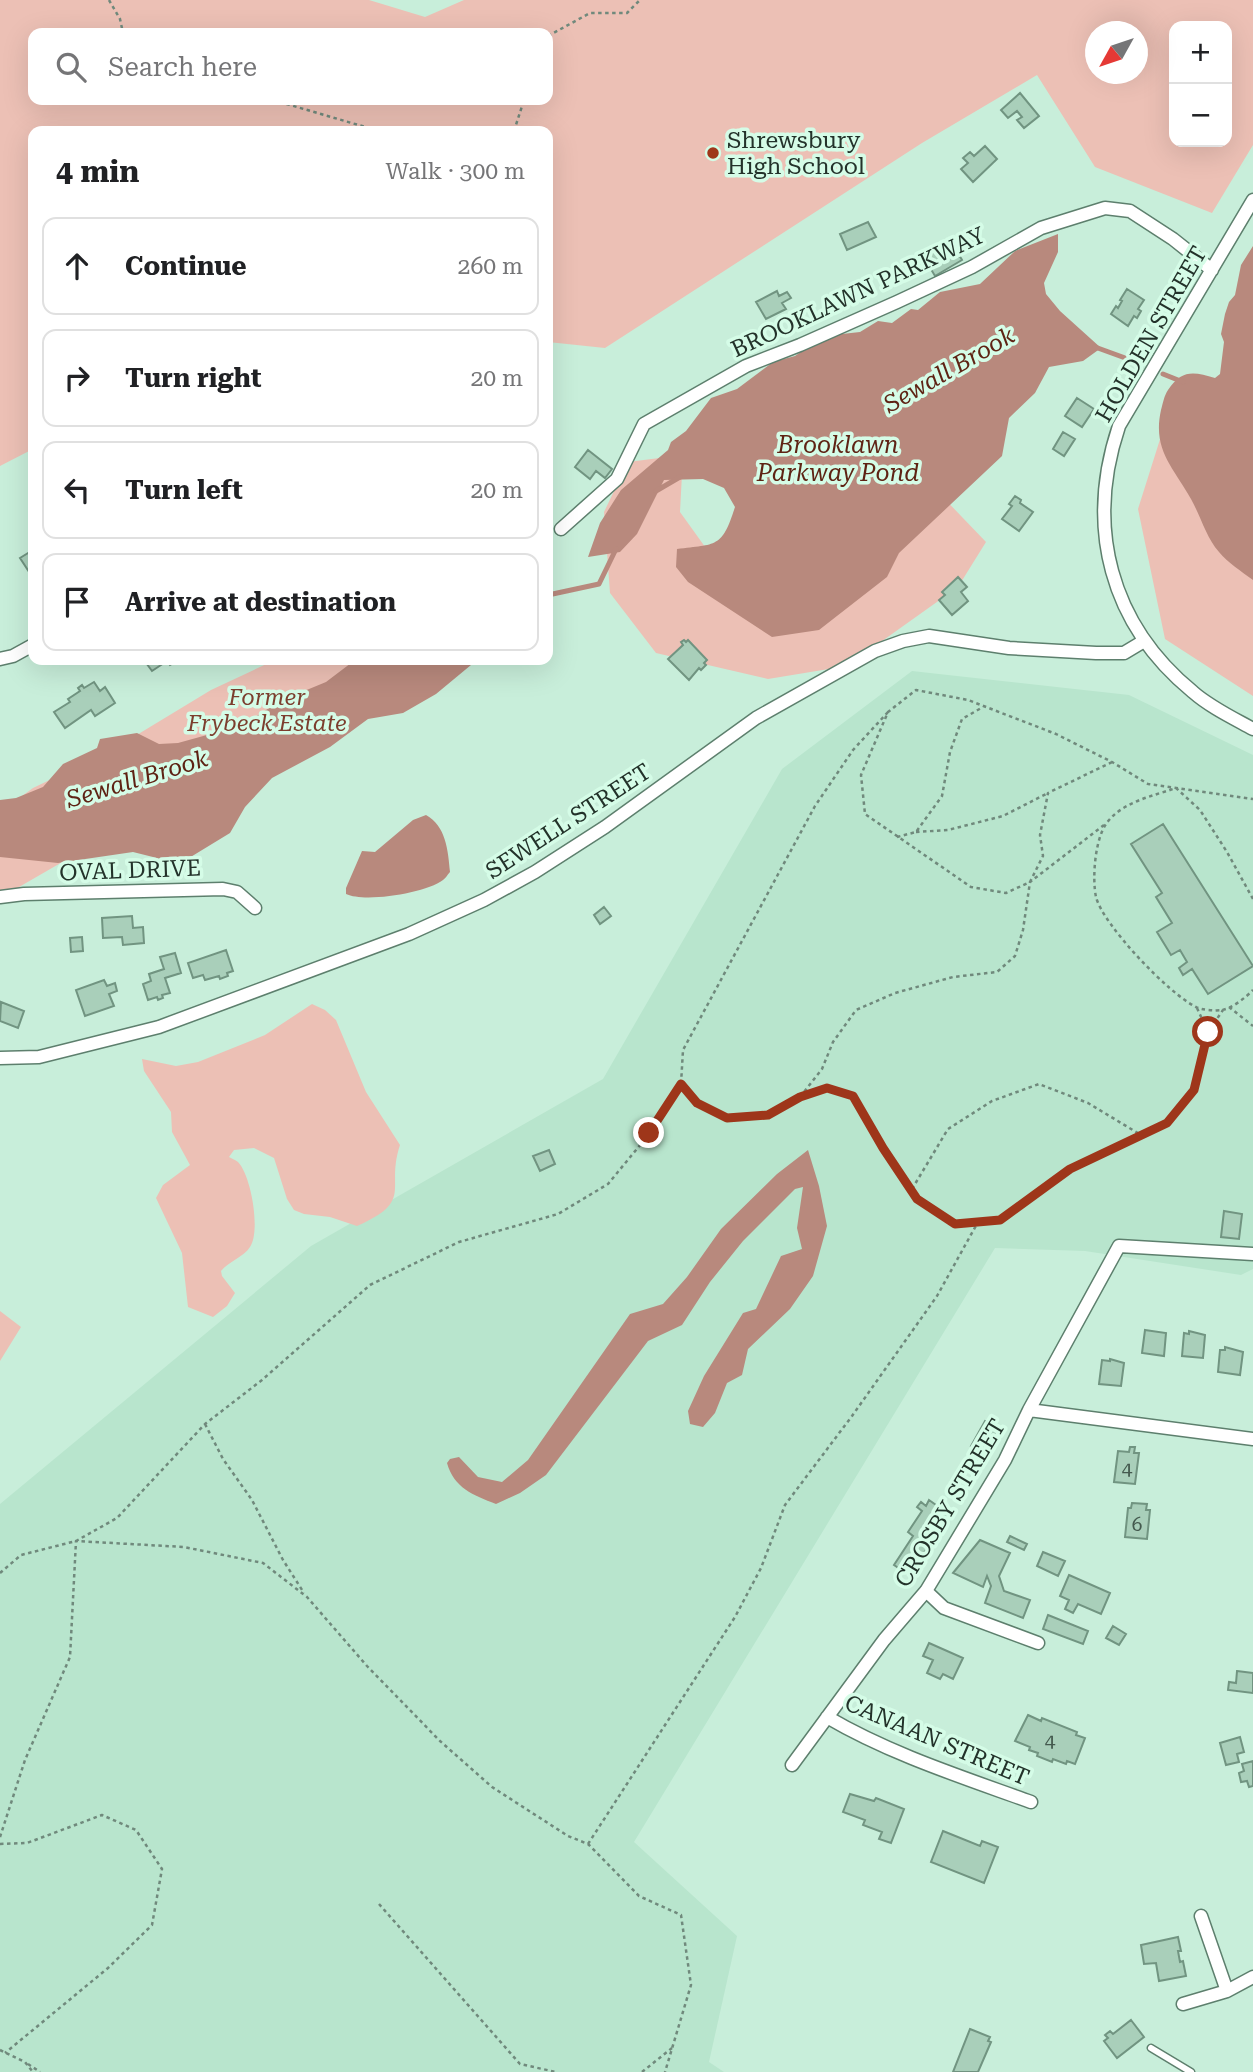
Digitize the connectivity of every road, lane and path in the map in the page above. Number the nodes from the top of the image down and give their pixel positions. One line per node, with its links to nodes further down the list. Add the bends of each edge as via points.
1 (109, 0): 3 (path)
2 (640, 0): 4 (path, via 626,13 590,13)
3 (122, 28)
4 (553, 33)
5 (290, 105): 7 (path)
6 (522, 105): 8 (path)
7 (362, 126)
8 (516, 126)
9 (1253, 200): 10 (street, HOLDEN STREET)
10 (1212, 270): 11 (street, BROOKLAWN PARKWAY, via 1130,211 1105,208 1041,228 972,267 746,366 644,424 617,479); 12 (street, HOLDEN STREET, via 1119,426 1112,446 1105,542 1120,598)
11 (561, 530)
12 (1144, 641): 17 (street, HOLDEN STREET, via 1195,694); 37 (street, SEWELL STREET, via 1124,653 1096,653 1009,648 929,636 875,651 756,718 605,827 484,900 159,1027 38,1057)
13 (28, 648): 14 (street)
14 (0, 659)
15 (984, 707): 16 (path, via 916,690); 18 (path, via 1056,734); 23 (path, via 962,719 942,796)
16 (888, 712): 24 (path, via 861,775 865,814); 38 (path, via 853,750 815,806 683,1050)
17 (1253, 729)
18 (1112, 762): 19 (path, via 1148,784); 20 (path)
19 (1177, 788): 21 (path); 22 (path, via 1128,805); 26 (path, via 1200,810)
20 (1048, 793): 23 (path, via 1003,816 948,830); 25 (path, via 1040,835 1043,856)
21 (1253, 799)
22 (1106, 823): 25 (path); 33 (path, via 1096,852 1096,898 1116,933 1151,971)
23 (916, 832): 24 (path)
24 (897, 837): 25 (path, via 971,887 1006,893)
25 (1030, 882): 39 (path, via 1015,956 997,972 953,977 895,993 856,1010)
26 (1244, 883): 27 (path); 29 (path)
27 (1253, 890)
28 (0, 897): 30 (street, OVAL DRIVE, via 223,889 237,892)
29 (1253, 899)
30 (255, 908)
31 (1253, 990): 32 (path)
32 (1229, 1007): 34 (path); 35 (path)
33 (1197, 1008): 34 (path); 36 (path)
34 (1223, 1010): 36 (path)
35 (1253, 1026)
36 (1208, 1032): 40 (path, via 1194,1090 1167,1123)
37 (0, 1058)
38 (681, 1084): 39 (path, via 697,1103 727,1118 768,1115); 45 (path, via 608,1184 558,1214 459,1242 370,1284)
39 (800, 1097): 41 (path, via 827,1088 853,1096)
40 (1142, 1135): 41 (path, via 1088,1103 1039,1084 992,1101 947,1129); 42 (path, via 1070,1169 1000,1220)
41 (911, 1190): 42 (path, via 955,1224)
42 (978, 1222): 57 (path, via 937,1296 785,1505 761,1569 735,1617)
43 (1253, 1254): 44 (street, CROSBY STREET, via 1119,1246)
44 (1029, 1410): 46 (street); 49 (street, CROSBY STREET)
45 (205, 1424): 47 (path, via 117,1518); 50 (path)
46 (1253, 1439)
47 (76, 1541): 48 (path, via 21,1555); 50 (path, via 184,1547 263,1563); 55 (path, via 70,1657 25,1760)
48 (0, 1573)
49 (926, 1591): 51 (street, via 944,1608); 52 (street, CROSBY STREET)
50 (307, 1597): 57 (path, via 367,1666 492,1787)
51 (1038, 1643)
52 (827, 1717): 53 (street, CROSBY STREET); 54 (street, CANAAN STREET, via 946,1771)
53 (792, 1765)
54 (1031, 1802)
55 (0, 1837)
56 (0, 1843): 66 (path, via 27,1843 102,1815 135,1830 162,1869 152,1925 108,1968)
57 (588, 1844): 63 (path, via 639,1896 681,1915 691,1985)
58 (379, 1904): 70 (path, via 520,2064)
59 (1202, 1916): 61 (street)
60 (1253, 1977): 61 (street)
61 (1227, 1991): 62 (street)
62 (1183, 2004)
63 (672, 2048): 71 (path); 72 (path)
64 (1151, 2049): 73 (lane)
65 (0, 2050): 66 (path)
66 (5, 2053): 67 (path)
67 (25, 2062): 68 (path); 69 (path)
68 (33, 2072)
69 (40, 2072)
70 (555, 2072)
71 (642, 2072)
72 (665, 2072)
73 (1191, 2072)

